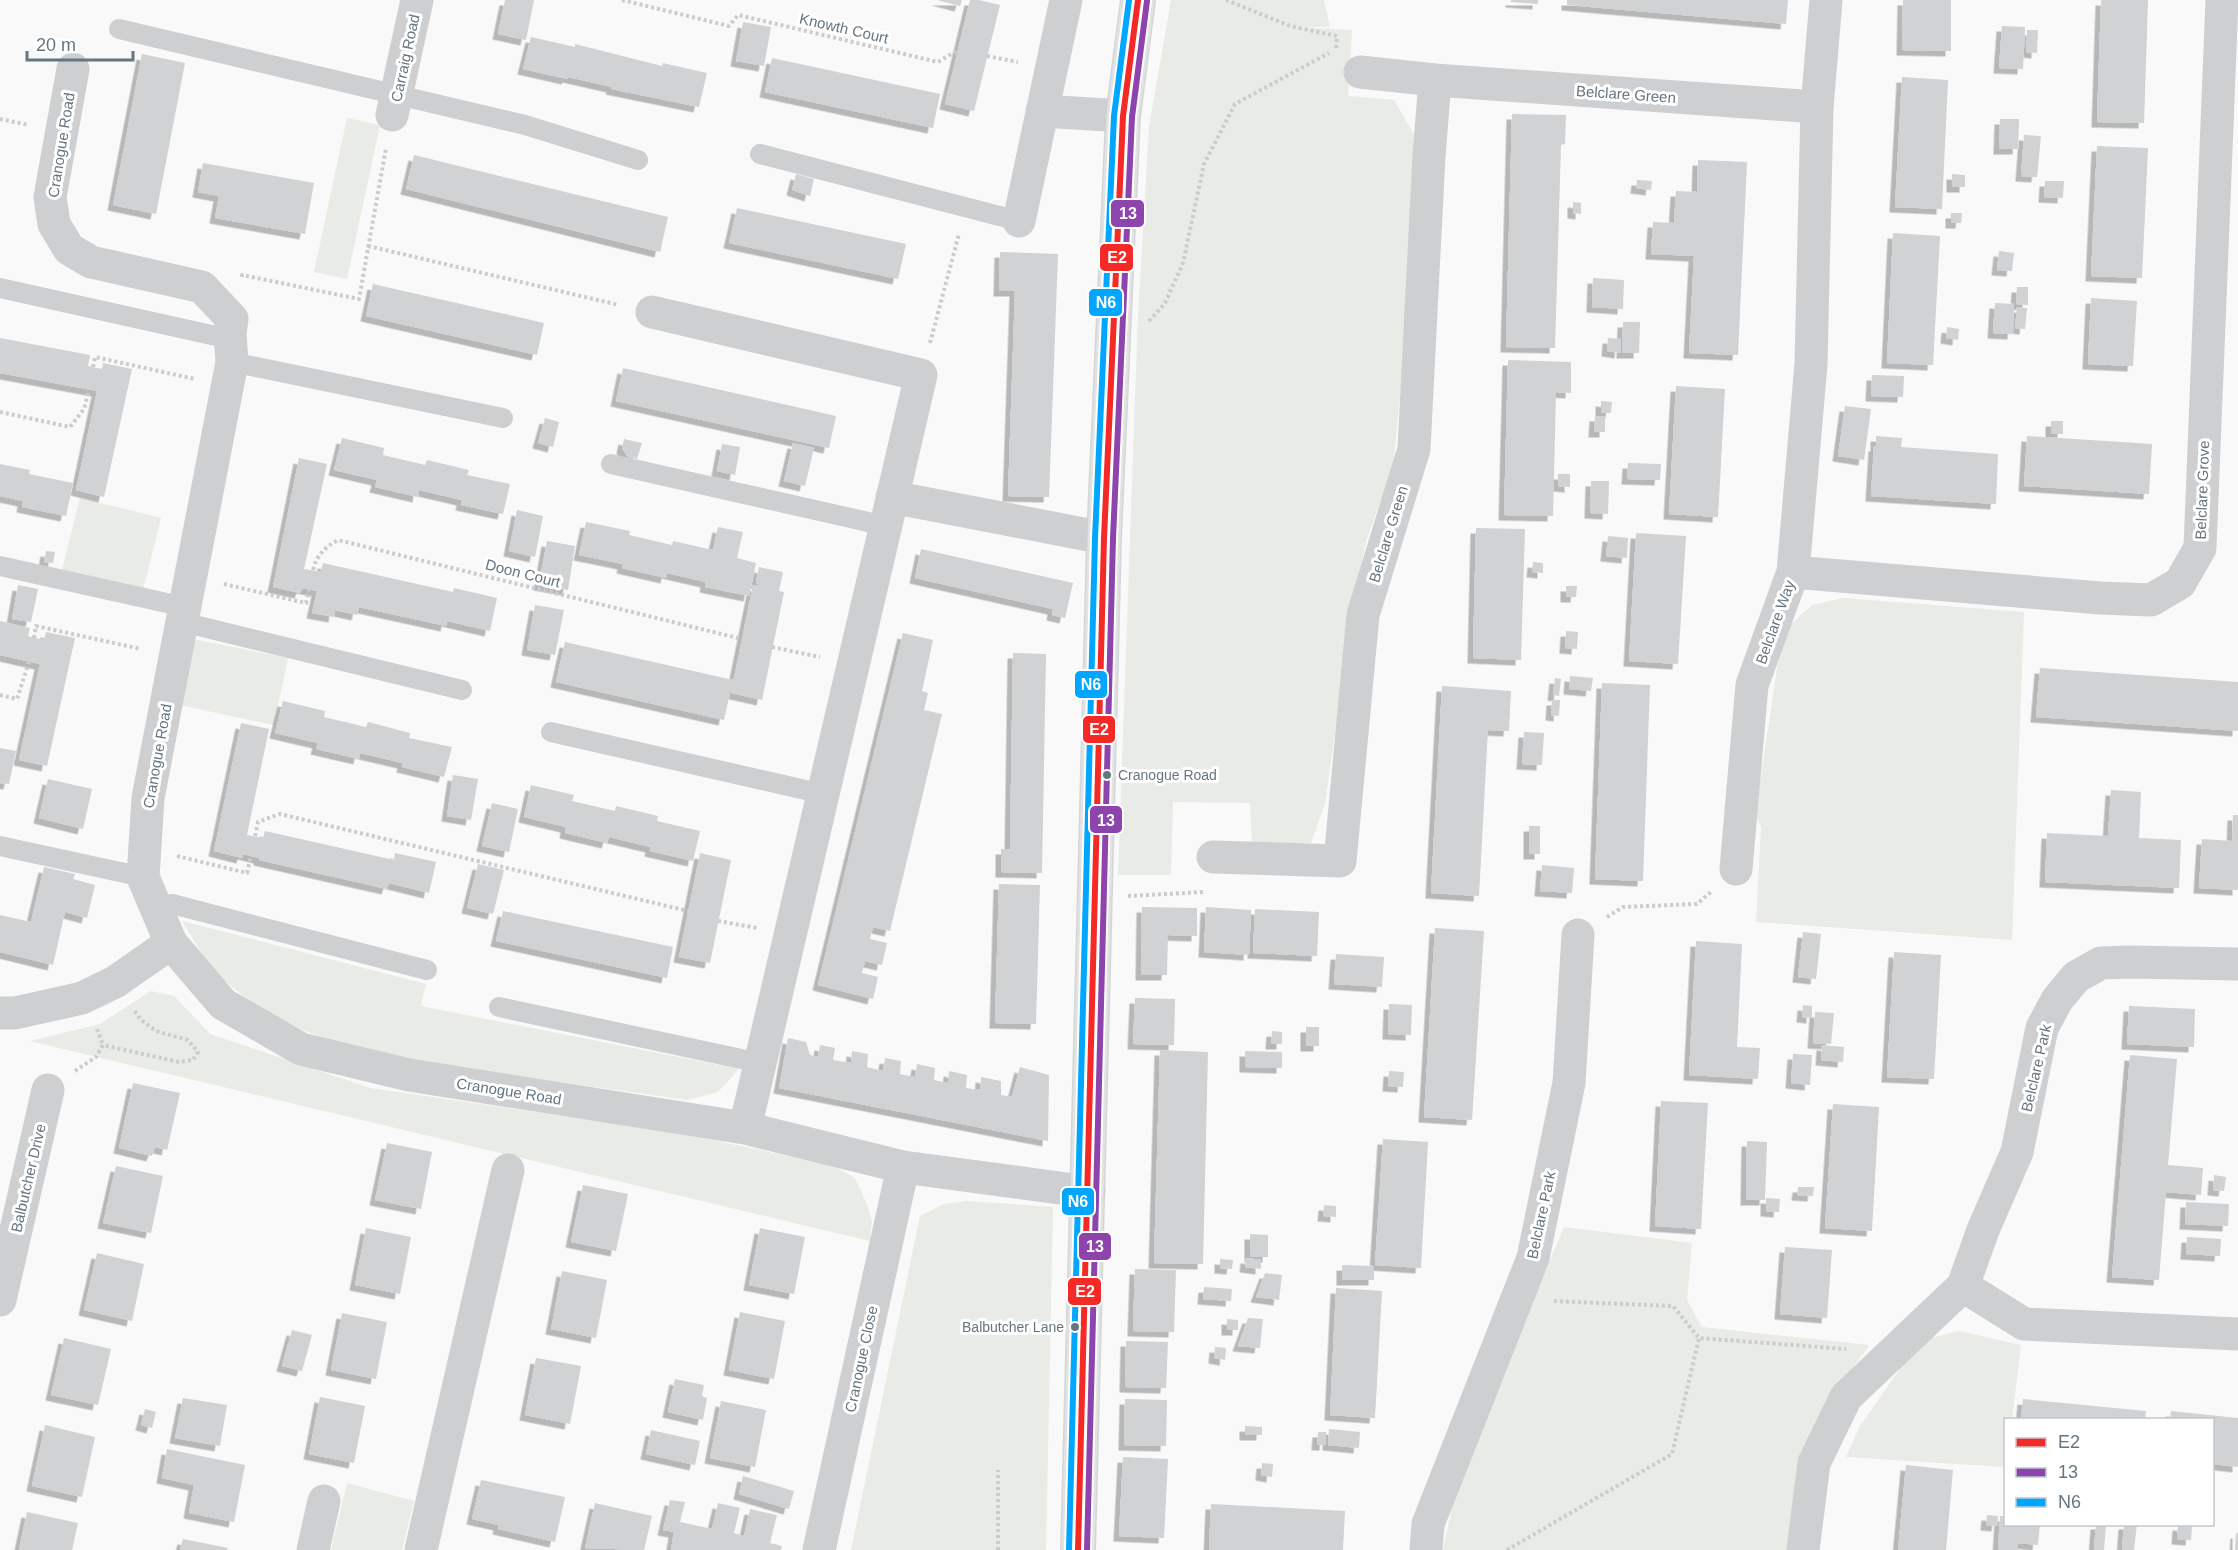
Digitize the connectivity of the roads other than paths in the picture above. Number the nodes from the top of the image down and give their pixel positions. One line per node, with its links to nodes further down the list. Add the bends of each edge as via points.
1 (417, 0): 10 (street, Carraig Road)
2 (1066, 0): 12 (street)
3 (1138, 0): 13 (street)
4 (1826, 0): 11 (street)
5 (2222, 0): 25 (street, Belclare Grove, via 2200,548 2180,583 2151,600)
6 (118, 29): 10 (lane)
7 (73, 69): 19 (street, Cranogue Road, via 50,197 54,224 69,249 91,262 202,287)
8 (1360, 72): 9 (street, Belclare Green)
9 (1435, 80): 11 (street, Belclare Green); 31 (street, Belclare Green, via 1414,448 1363,615 1340,861)
10 (394, 105): 15 (lane, via 525,125)
11 (1817, 107): 25 (street, Belclare Way, via 1810,374)
12 (1042, 111): 13 (street); 16 (street)
13 (1123, 116): 23 (street)
14 (760, 154): 16 (lane)
15 (638, 160)
16 (1019, 221)
17 (0, 288): 19 (lane, via 216,336)
18 (652, 312): 22 (street, via 908,372)
19 (230, 350): 20 (lane); 26 (street, Cranogue Road)
20 (503, 418)
21 (611, 464): 22 (lane)
22 (889, 511): 23 (street); 29 (street)
23 (1104, 538): 46 (street)
24 (0, 566): 26 (lane)
25 (1793, 572): 33 (street, Belclare Way, via 1752,685)
26 (186, 602): 27 (lane); 32 (street, Cranogue Road, via 148,798)
27 (462, 690)
28 (551, 732): 29 (lane)
29 (823, 794): 41 (street)
30 (0, 846): 32 (lane)
31 (1213, 857)
32 (144, 863): 34 (street, Cranogue Road)
33 (1736, 869)
34 (157, 911): 36 (street, Cranogue Road); 38 (lane, via 172,904)
35 (1578, 935): 55 (street, Belclare Park, via 1569,1083 1533,1258 1428,1524)
36 (171, 943): 40 (street, via 115,982 82,998); 43 (street, Cranogue Road, via 223,1004 301,1049 409,1075)
37 (2238, 964): 47 (street, Belclare Park, via 2101,963 2076,977 2057,1000 2042,1028 2017,1152)
38 (427, 970)
39 (499, 1007): 41 (lane)
40 (0, 1013)
41 (760, 1063): 43 (street)
42 (48, 1090): 48 (street, Balbutcher Drive)
43 (745, 1128): 44 (street, Cranogue Road)
44 (903, 1167): 46 (street, Cranogue Road); 53 (street, Cranogue Close)
45 (508, 1170): 52 (street)
46 (1089, 1192): 54 (street)
47 (1963, 1286): 49 (street, via 2024,1324); 56 (street, Belclare Park, via 1846,1397 1814,1462)
48 (0, 1300)
49 (2238, 1334)
50 (324, 1502): 51 (street)
51 (313, 1550)
52 (421, 1550)
53 (819, 1550)
54 (1078, 1550)
55 (1426, 1550)
56 (1803, 1550)

